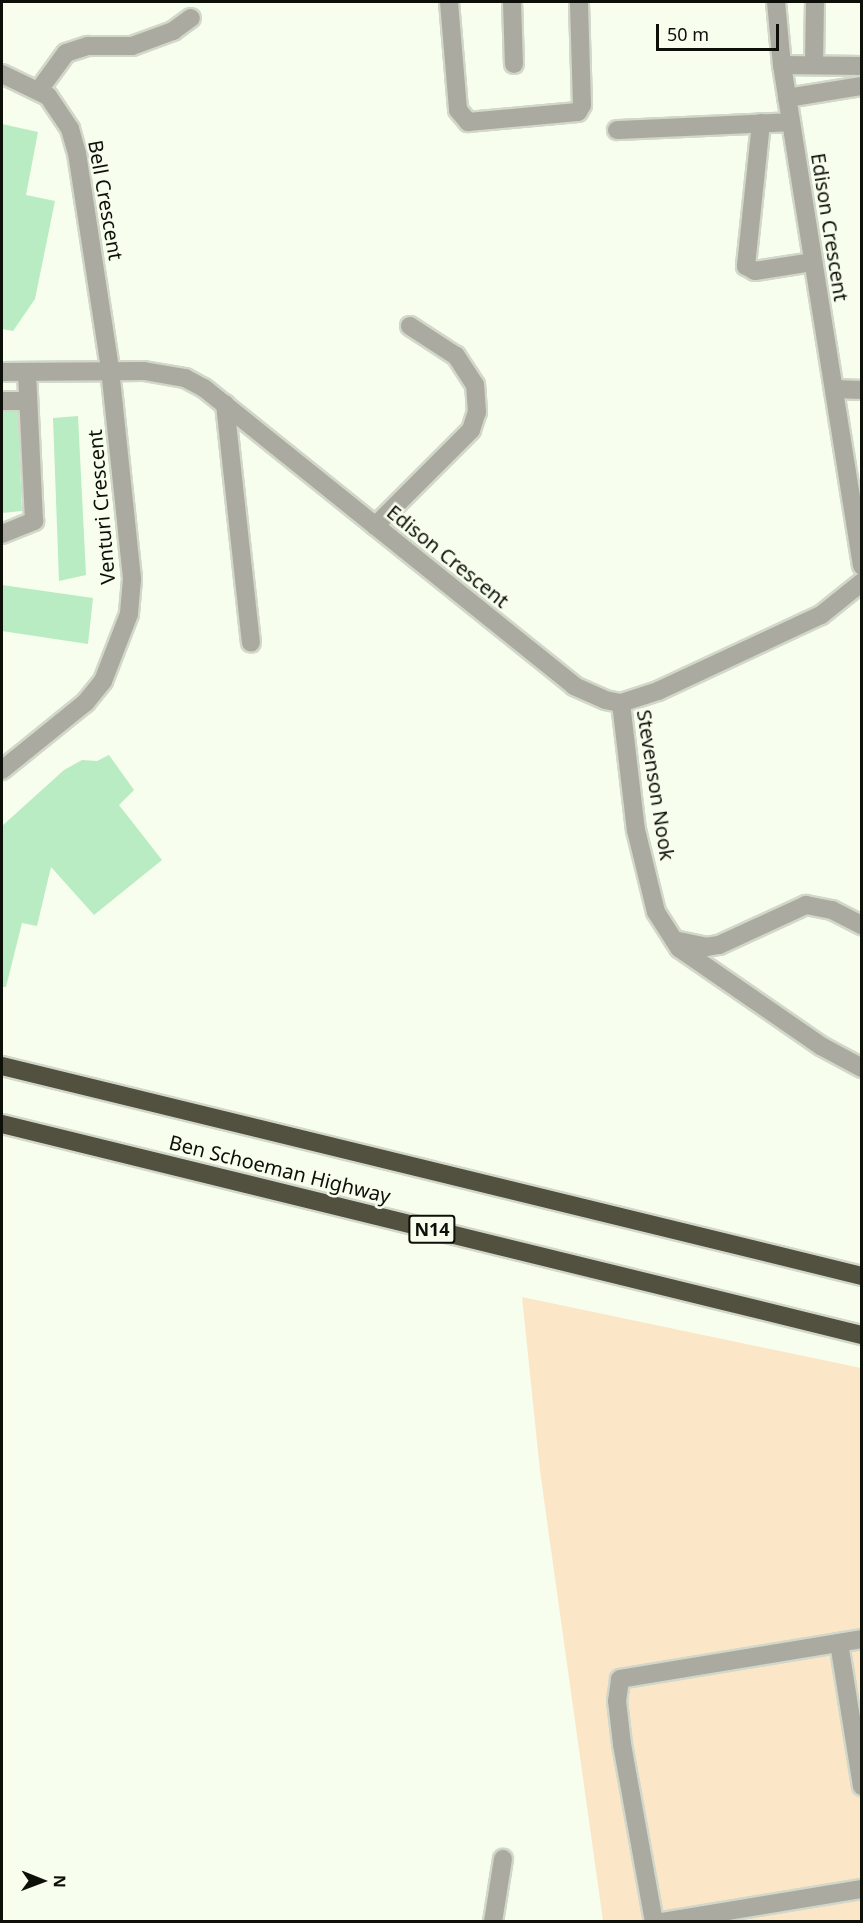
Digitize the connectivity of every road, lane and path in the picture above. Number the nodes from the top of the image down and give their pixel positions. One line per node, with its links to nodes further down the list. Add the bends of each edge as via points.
1 (449, 2): 3 (street, via 458,110 468,122 578,112 582,105)
2 (512, 2): 7 (street)
3 (579, 2)
4 (776, 2): 9 (street, Edison Crescent)
5 (815, 2): 8 (street)
6 (191, 18): 13 (street, via 173,31 132,46 88,46 66,53)
7 (514, 64)
8 (814, 64): 9 (street); 10 (street)
9 (782, 65): 14 (street, Edison Crescent)
10 (861, 66)
11 (2, 74): 13 (street, Bell Crescent)
12 (861, 86): 14 (street)
13 (39, 90): 20 (street, Bell Crescent, via 58,109 70,129 77,153)
14 (787, 98): 15 (street, Edison Crescent)
15 (791, 122): 16 (street); 18 (street, Edison Crescent)
16 (761, 123): 17 (street); 18 (street, via 745,262 755,271)
17 (617, 130)
18 (813, 262): 23 (street, Edison Crescent)
19 (410, 326): 29 (street, via 456,356 475,386 477,412 471,430)
20 (110, 369): 22 (street, Edison Crescent); 27 (street, Edison Crescent, via 184,378); 35 (street, Venturi Crescent, via 132,579 129,614 96,691)
21 (2, 372): 22 (street, Edison Crescent)
22 (27, 372): 25 (street)
23 (834, 388): 24 (street); 28 (street, Edison Crescent)
24 (861, 390)
25 (28, 400): 26 (street); 30 (street, via 34,521)
26 (2, 401)
27 (225, 404): 29 (street, Edison Crescent); 33 (street)
28 (854, 464): 31 (street, Edison Crescent)
29 (375, 526): 34 (street, Edison Crescent, via 574,686 589,695)
30 (2, 534)
31 (861, 567)
32 (861, 582): 34 (street, via 821,615 658,692)
33 (251, 643)
34 (621, 703): 37 (street, Stevenson Nook, via 636,830 656,912)
35 (2, 770)
36 (861, 925): 37 (street, via 832,910 806,905 719,945 705,947)
37 (674, 940): 39 (street, Stevenson Nook, via 695,962 820,1046)
38 (2, 1066): 41 (highway, Ben Schoeman Highway)
39 (861, 1068)
40 (2, 1124): 42 (highway, Ben Schoeman Highway / N14)
41 (861, 1276)
42 (861, 1335)
43 (861, 1639): 44 (street)
44 (840, 1643): 45 (street); 49 (street, via 636,1674 618,1682 622,1744)
45 (861, 1786)
46 (503, 1859): 48 (street)
47 (861, 1889): 50 (street)
48 (493, 1922)
49 (654, 1922)
50 (662, 1922)

